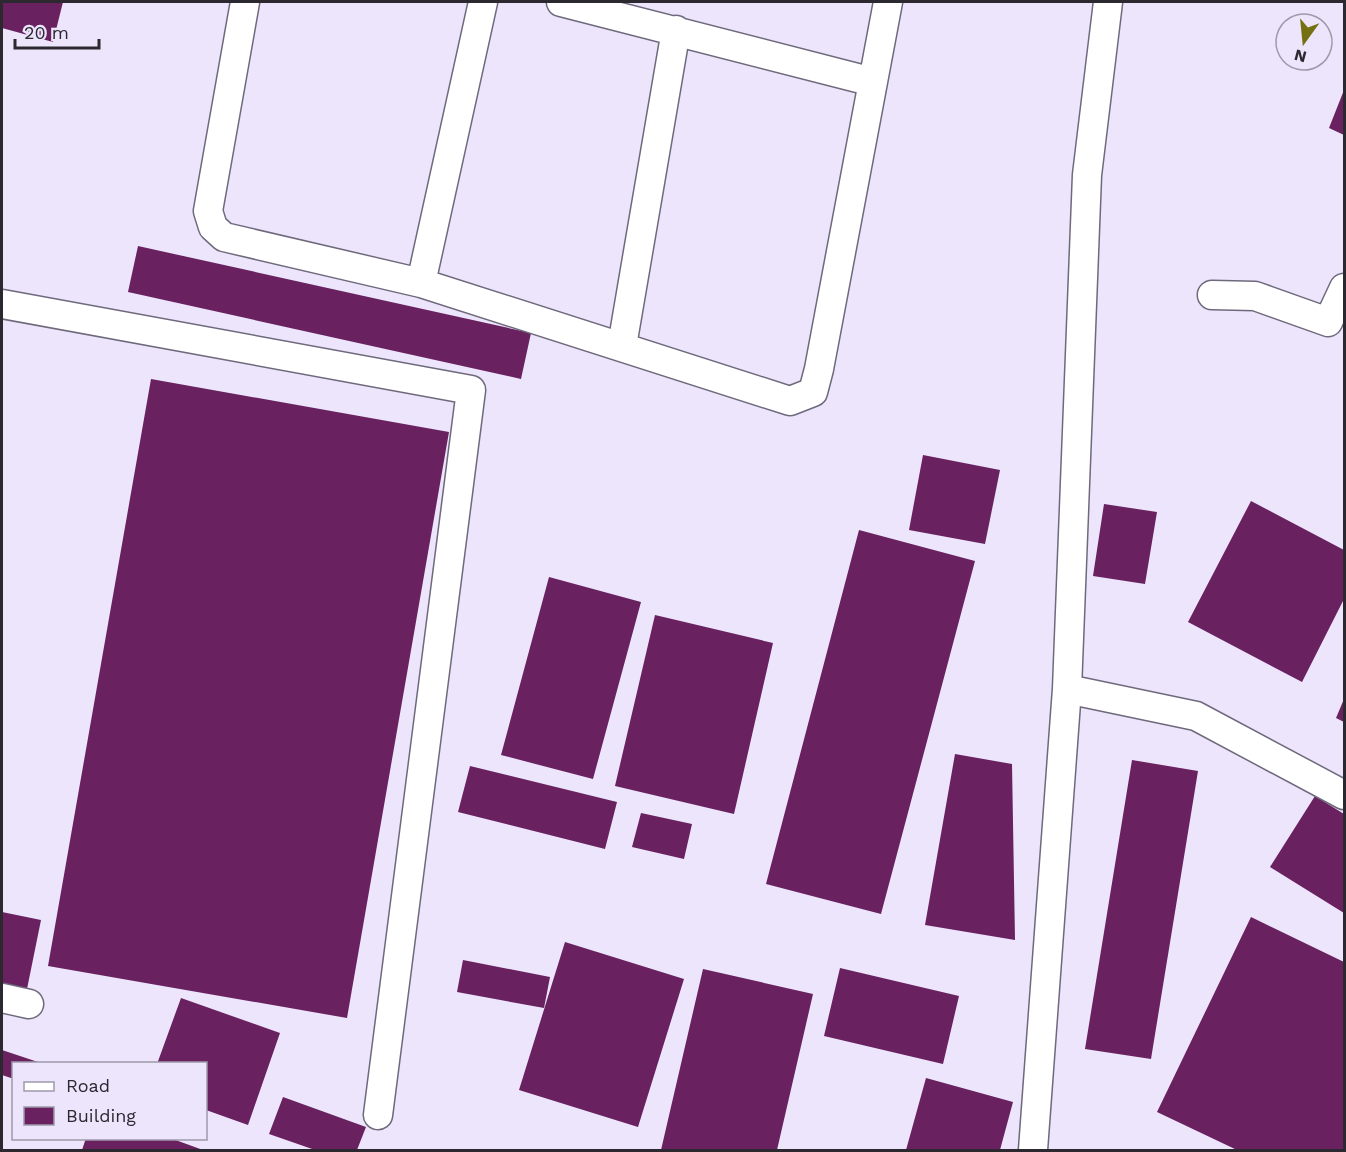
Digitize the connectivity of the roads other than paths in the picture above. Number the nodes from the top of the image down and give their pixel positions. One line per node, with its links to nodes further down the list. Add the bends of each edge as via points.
1 (245, 2): 8 (street, via 208,211 213,227 224,237)
2 (483, 2): 8 (street)
3 (561, 2): 6 (street)
4 (888, 2): 7 (street)
5 (1108, 2): 13 (street, via 1087,175)
6 (676, 30): 7 (street); 12 (street)
7 (873, 82): 12 (street, via 813,392 790,401)
8 (421, 283): 12 (street)
9 (1344, 288): 10 (street, via 1328,322 1255,296)
10 (1212, 295)
11 (2, 304): 15 (street, via 471,390)
12 (622, 346)
13 (1067, 689): 14 (street, via 1196,716); 16 (street)
14 (1344, 795)
15 (378, 1114)
16 (1033, 1150)

